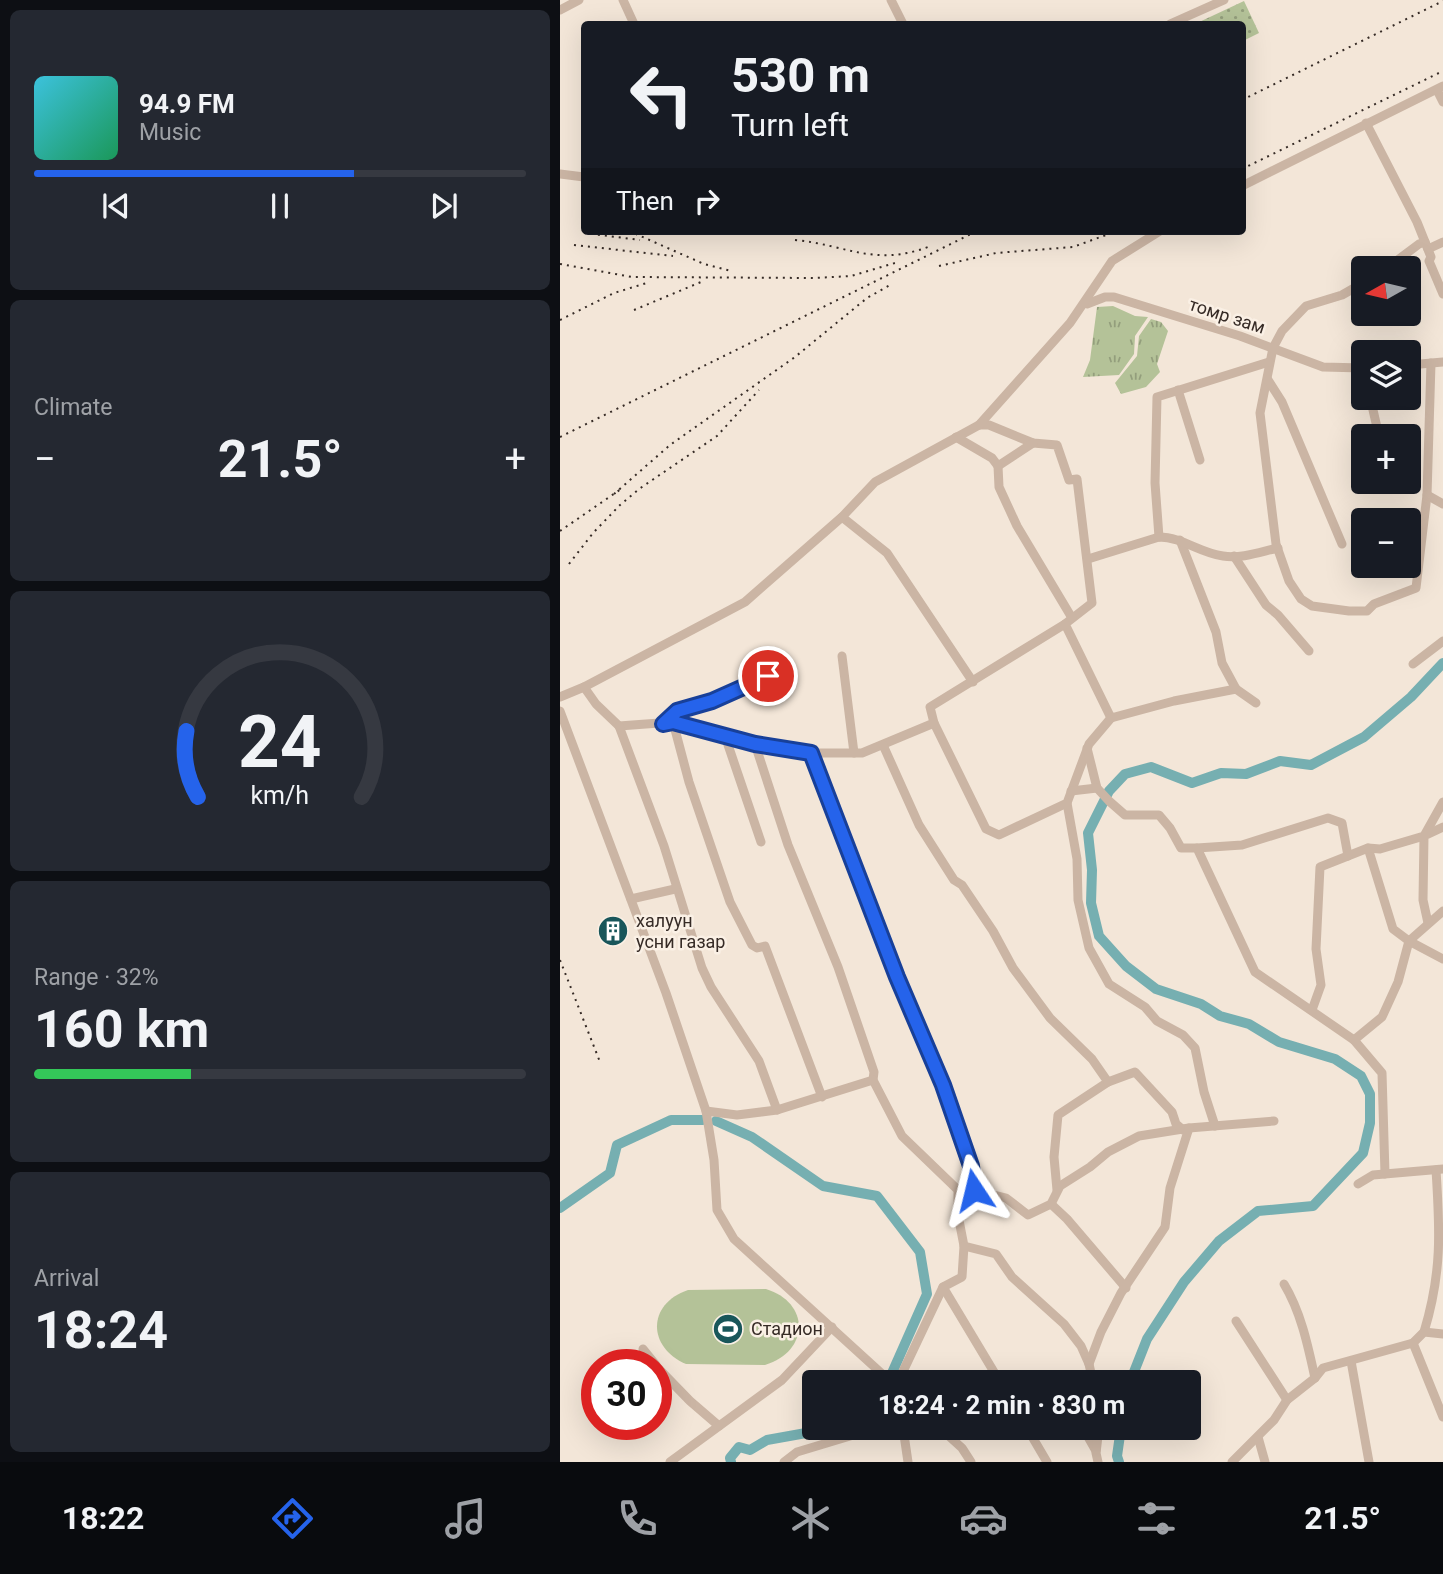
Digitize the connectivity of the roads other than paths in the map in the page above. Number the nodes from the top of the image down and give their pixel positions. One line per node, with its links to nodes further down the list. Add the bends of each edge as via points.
1 (579, 0): 5 (street)
2 (623, 0): 6 (street)
3 (891, 0): 7 (street)
4 (1224, 0): 8 (street)
5 (560, 10)
6 (633, 21)
7 (902, 21)
8 (1177, 21)
9 (1440, 88): 10 (street); 11 (street)
10 (1443, 102)
11 (1366, 123): 14 (street); 17 (street)
12 (560, 174): 13 (street)
13 (581, 177)
14 (1246, 184)
15 (1154, 235): 21 (street, via 1112,261)
16 (1443, 242): 17 (street)
17 (1427, 246): 18 (street, via 1419,244); 20 (street)
18 (1403, 256)
19 (1351, 290): 22 (street, via 1306,306)
20 (1443, 293)
21 (1083, 307): 22 (street, томр зам, via 1095,299 1114,297); 30 (street)
22 (1273, 348): 23 (street); 27 (street, томр зам, via 1323,367)
23 (1269, 362): 28 (street); 29 (street)
24 (1443, 362): 25 (street)
25 (1431, 363): 26 (street); 35 (street)
26 (1421, 364)
27 (1351, 368)
28 (1268, 380): 40 (street, via 1282,402); 41 (street, via 1260,414)
29 (1178, 390): 33 (street); 38 (street, via 1157,397)
30 (979, 425): 31 (street); 32 (street)
31 (956, 438): 34 (street); 37 (street, via 875,482)
32 (1033, 443): 34 (street); 43 (street, via 1058,445 1069,480 1077,480)
33 (1200, 460)
34 (998, 466): 44 (street, via 999,487)
35 (1427, 495): 36 (street); 41 (street, via 1416,588 1367,611 1312,606 1301,599 1289,581)
36 (1443, 504)
37 (842, 517): 50 (street, via 887,553); 51 (street, via 746,602)
38 (1159, 537): 39 (street); 43 (street)
39 (1181, 540): 42 (street, via 1221,556); 52 (street, via 1216,632 1222,663)
40 (1342, 544)
41 (1278, 548): 42 (street)
42 (1234, 556): 46 (street, via 1266,606)
43 (1088, 559): 44 (street, via 1092,603)
44 (1068, 621): 50 (street); 56 (street)
45 (1443, 640): 48 (street)
46 (1310, 651)
47 (842, 656): 65 (street)
48 (1413, 664)
49 (768, 676): 57 (street, via 677,711)
50 (972, 682): 58 (street, via 930,707)
51 (584, 687): 53 (street); 59 (street)
52 (1236, 689): 54 (street); 56 (street)
53 (560, 697)
54 (1256, 703)
55 (560, 711): 77 (street)
56 (1111, 718): 63 (street)
57 (668, 723): 59 (street); 60 (street); 86 (street, via 730,902 752,945 765,946)
58 (934, 723): 62 (street); 69 (street, via 986,829 999,835)
59 (619, 726): 76 (street)
60 (725, 736): 61 (street); 72 (street)
61 (755, 744): 64 (street); 84 (street, via 838,967)
62 (883, 745): 65 (street); 85 (street, via 919,825 954,880 962,884 1050,1018 1092,1059)
63 (1087, 748): 66 (street); 67 (street)
64 (811, 753): 65 (street); 96 (street, via 943,1085 971,1166 974,1190 1006,1198 1028,1214)
65 (854, 753)
66 (1097, 788): 67 (street); 73 (street, via 1125,815 1160,815 1181,848)
67 (1072, 791): 69 (street)
68 (1443, 802): 71 (street)
69 (1067, 803): 90 (street, via 1077,859 1077,900 1089,948 1108,984 1195,1048)
70 (1443, 827): 71 (street)
71 (1424, 836): 74 (street); 79 (street, via 1423,900)
72 (761, 842)
73 (1197, 848): 75 (street, via 1242,845 1328,818 1342,823); 82 (street, via 1255,972)
74 (1368, 848): 75 (street); 80 (street, via 1393,929)
75 (1349, 856): 82 (street, via 1320,867 1316,950 1321,985)
76 (676, 889): 77 (street); 87 (street, via 702,968 759,1061)
77 (631, 899): 88 (street)
78 (1443, 911): 79 (street)
79 (1429, 923): 80 (street)
80 (1409, 941): 81 (street); 83 (street, via 1382,1017)
81 (1443, 959)
82 (1312, 1010): 83 (street)
83 (1354, 1040): 93 (street, via 1382,1073)
84 (873, 1080): 86 (street); 97 (street, via 902,1136 958,1191)
85 (1108, 1082): 91 (street, via 1135,1072 1172,1112 1176,1124); 95 (street, via 1058,1115)
86 (822, 1097): 87 (street)
87 (777, 1110): 88 (street, via 737,1115)
88 (706, 1111): 102 (street, via 717,1210 734,1239)
89 (1275, 1121): 90 (street)
90 (1215, 1126): 91 (street)
91 (1186, 1129): 95 (street, via 1139,1136 1108,1152); 100 (street, via 1165,1227)
92 (1439, 1169): 93 (street); 103 (street, via 1440,1254)
93 (1385, 1174): 94 (street)
94 (1358, 1184)
95 (1057, 1192): 96 (street)
96 (1051, 1204): 100 (street)
97 (964, 1246): 99 (street, via 962,1277); 107 (street, via 996,1254 1012,1277 1064,1324)
98 (1284, 1284): 112 (street, via 1309,1348)
99 (943, 1287): 109 (street); 110 (street)
100 (1126, 1288): 107 (street)
101 (1236, 1321): 114 (street)
102 (832, 1327): 108 (street); 116 (street, via 782,1380)
103 (1424, 1332): 104 (street); 105 (street)
104 (1443, 1334)
105 (1413, 1343): 106 (street); 115 (street)
106 (1351, 1361): 112 (street, via 1323,1368); 134 (street)
107 (1089, 1364): 111 (street)
108 (878, 1370)
109 (904, 1370)
110 (993, 1370)
111 (1090, 1370)
112 (1315, 1378): 114 (street)
113 (672, 1382): 116 (street)
114 (1287, 1400): 117 (street)
115 (1443, 1417)
116 (719, 1426): 125 (street)
117 (1258, 1437): 132 (street); 133 (street)
118 (837, 1440): 127 (street, via 797,1452)
119 (905, 1440): 128 (street)
120 (953, 1440): 129 (street)
121 (1034, 1440): 130 (street)
122 (1090, 1440): 124 (street)
123 (1097, 1440): 124 (street)
124 (1096, 1451): 131 (street)
125 (686, 1457): 126 (street)
126 (670, 1462)
127 (784, 1462)
128 (908, 1462)
129 (971, 1462)
130 (1046, 1462)
131 (1098, 1462)
132 (1232, 1462)
133 (1265, 1462)
134 (1369, 1462)

